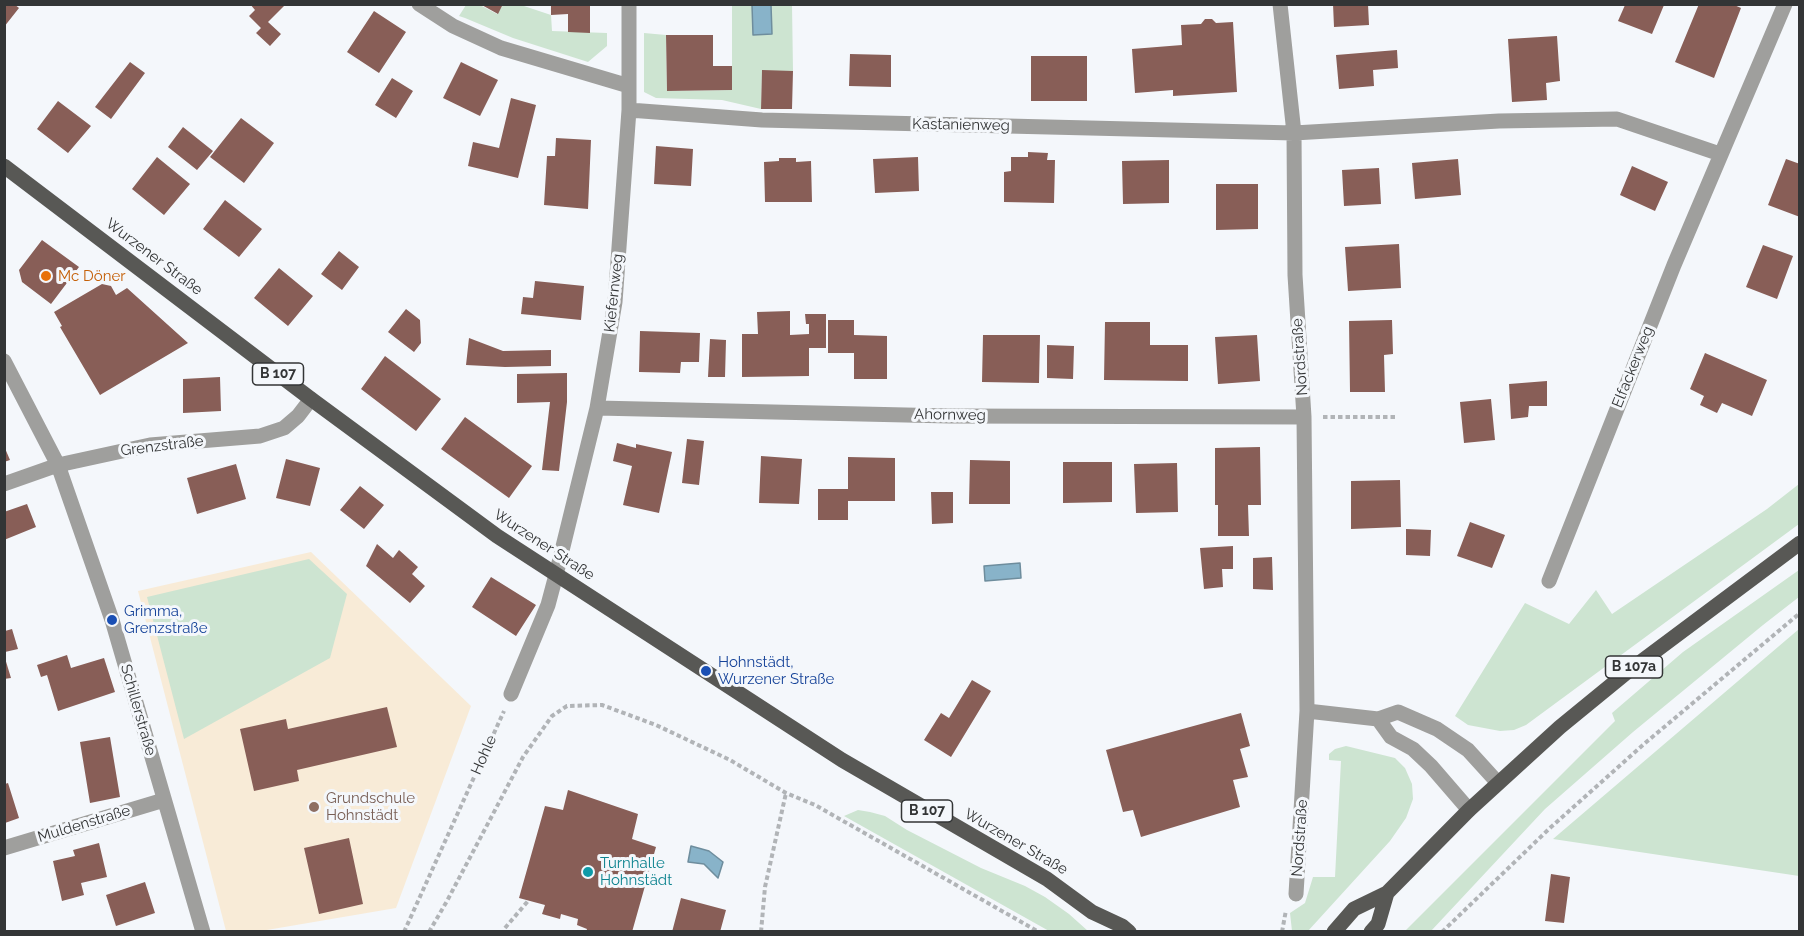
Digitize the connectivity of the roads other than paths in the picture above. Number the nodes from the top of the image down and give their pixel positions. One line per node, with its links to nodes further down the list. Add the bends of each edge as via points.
1 (419, 4): 5 (street, via 453,26 501,48)
2 (629, 4): 5 (street, Kiefernweg)
3 (1280, 4): 7 (street, Nordstraße)
4 (1785, 4): 8 (street, Elfackerweg)
5 (629, 86): 6 (street, Kiefernweg)
6 (629, 110): 7 (street, Kastanienweg, via 762,120); 12 (street, Kiefernweg, via 615,302)
7 (1294, 133): 8 (street, via 1617,119); 13 (street, Nordstraße, via 1295,275)
8 (1720, 154): 18 (street, Elfackerweg)
9 (4, 166): 11 (main road, Wurzener Straße / B 107)
10 (4, 361): 14 (street, Schillerstraße)
11 (310, 399): 14 (street, Grenzstraße, via 298,417 284,428 260,436 150,445); 17 (main road, Wurzener Straße / B 107)
12 (597, 408): 13 (street, Ahornweg, via 950,416); 17 (street, Kiefernweg)
13 (1304, 417): 20 (street, Nordstraße)
14 (57, 465): 15 (street, Grenzstraße); 23 (street, Schillerstraße, via 112,620)
15 (4, 484)
16 (1800, 543): 22 (main road, B 107a, via 1626,673)
17 (556, 575): 19 (street, via 548,605); 28 (main road, Wurzener Straße / B 107, via 842,760 1047,879)
18 (1549, 580)
19 (511, 694)
20 (1307, 711): 21 (street); 27 (street, Nordstraße)
21 (1378, 719): 22 (street, via 1398,712 1437,729 1468,750); 24 (street, via 1391,736 1431,766)
22 (1498, 783): 24 (main road, B 107a)
23 (164, 800): 25 (street, Muldenstraße); 29 (street, Schillerstraße)
24 (1469, 810): 26 (main road, B 107a)
25 (4, 848)
26 (1387, 893): 32 (main road, B 107a, via 1354,909); 33 (main road, B 107a, via 1378,924)
27 (1296, 894)
28 (1092, 912): 30 (main road, Wurzener Straße / B 107); 31 (main road, Wurzener Straße / B 107)
29 (203, 932)
30 (1104, 932)
31 (1129, 932)
32 (1334, 932)
33 (1371, 932)

